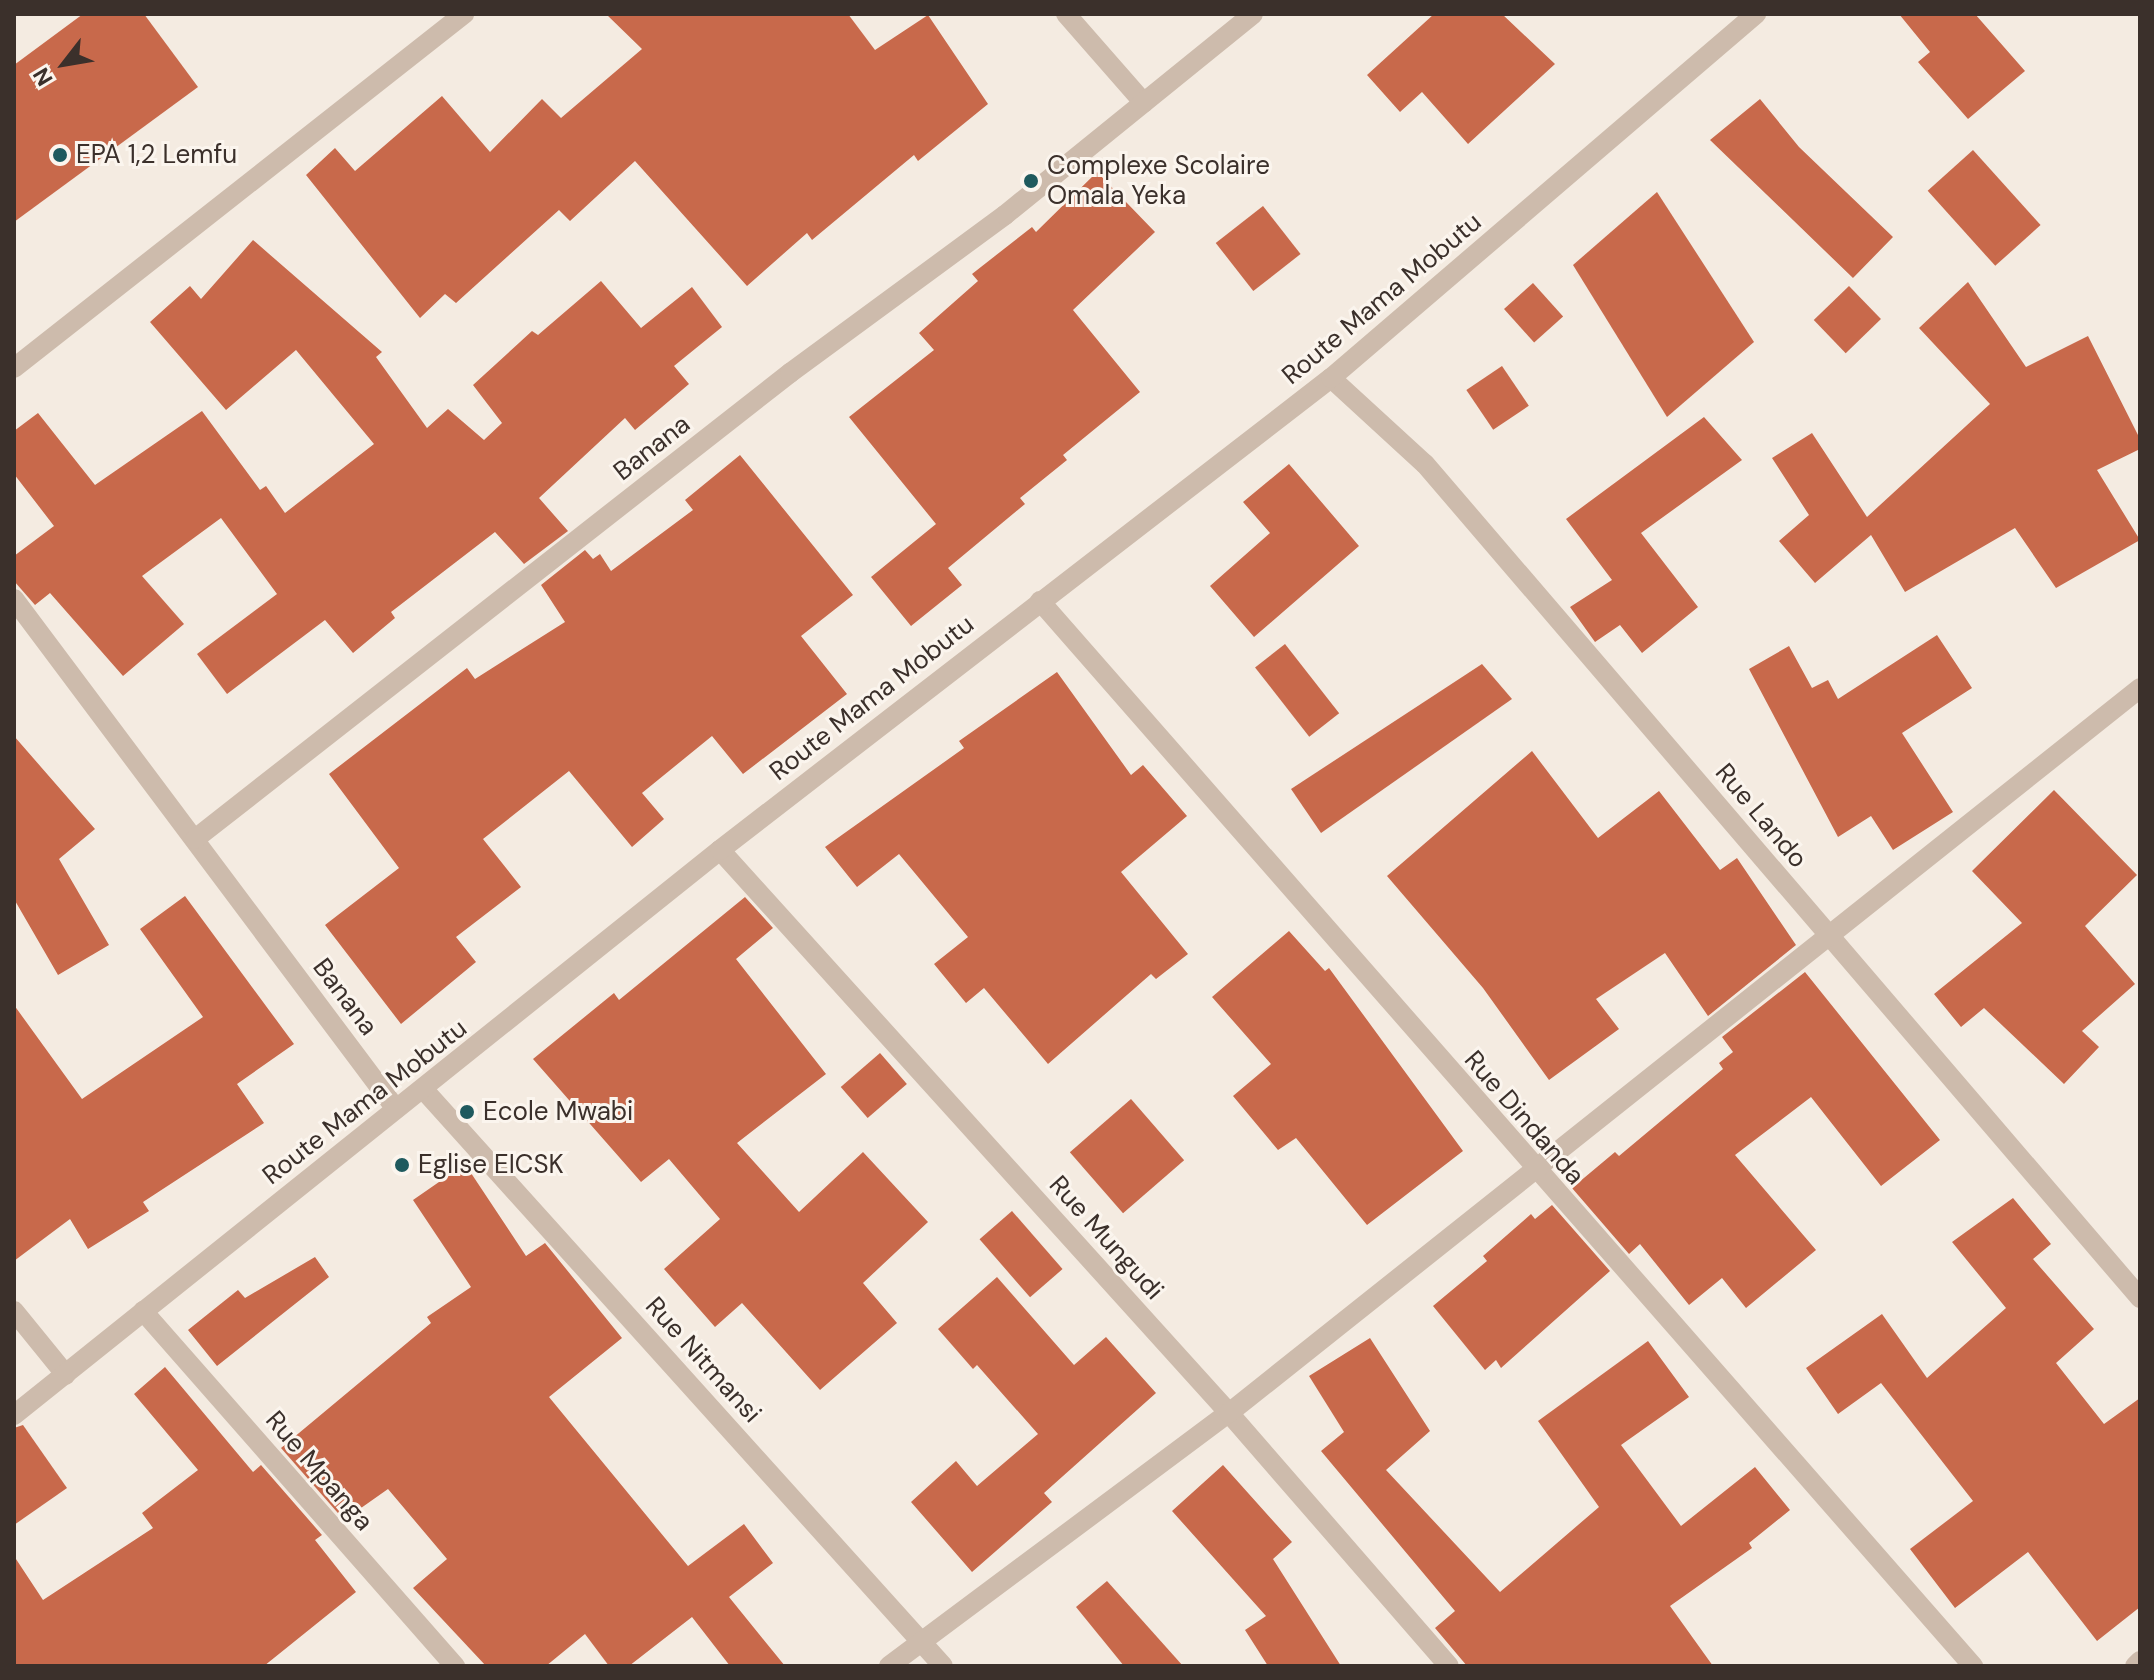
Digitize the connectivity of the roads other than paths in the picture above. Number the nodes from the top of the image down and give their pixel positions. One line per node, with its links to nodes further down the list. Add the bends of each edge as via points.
1 (464, 14): 6 (street)
2 (1066, 14): 5 (street)
3 (1253, 14): 5 (street, Banana)
4 (1756, 14): 7 (street, Route Mama Mobutu)
5 (1144, 103): 11 (street, Banana)
6 (14, 368)
7 (1331, 378): 9 (street, Route Mama Mobutu); 13 (street, Rue Lando, via 1425,464)
8 (14, 599): 11 (street, Banana)
9 (1040, 601): 12 (street, Route Mama Mobutu); 16 (street, Rue Dindanda)
10 (2140, 688): 13 (street)
11 (195, 839): 15 (street, Banana)
12 (720, 850): 14 (street, Route Mama Mobutu); 21 (street, Rue Mungudi)
13 (1827, 933): 16 (street); 17 (street, Rue Lando)
14 (424, 1090): 15 (street, Route Mama Mobutu); 23 (street, Rue Nitmansi)
15 (396, 1109): 19 (street, Route Mama Mobutu)
16 (1534, 1170): 21 (street); 29 (street, Rue Dindanda)
17 (2140, 1298)
18 (14, 1311): 20 (street)
19 (143, 1311): 20 (street, Route Mama Mobutu); 25 (street, Rue Mpanga)
20 (66, 1375): 22 (street, Route Mama Mobutu)
21 (1229, 1413): 23 (street); 28 (street, Rue Mungudi)
22 (14, 1415)
23 (921, 1641): 26 (street); 27 (street, Rue Nitmansi)
24 (2140, 1661): 30 (street)
25 (455, 1666)
26 (889, 1666)
27 (943, 1666)
28 (1449, 1666)
29 (1973, 1666)
30 (2135, 1666)

